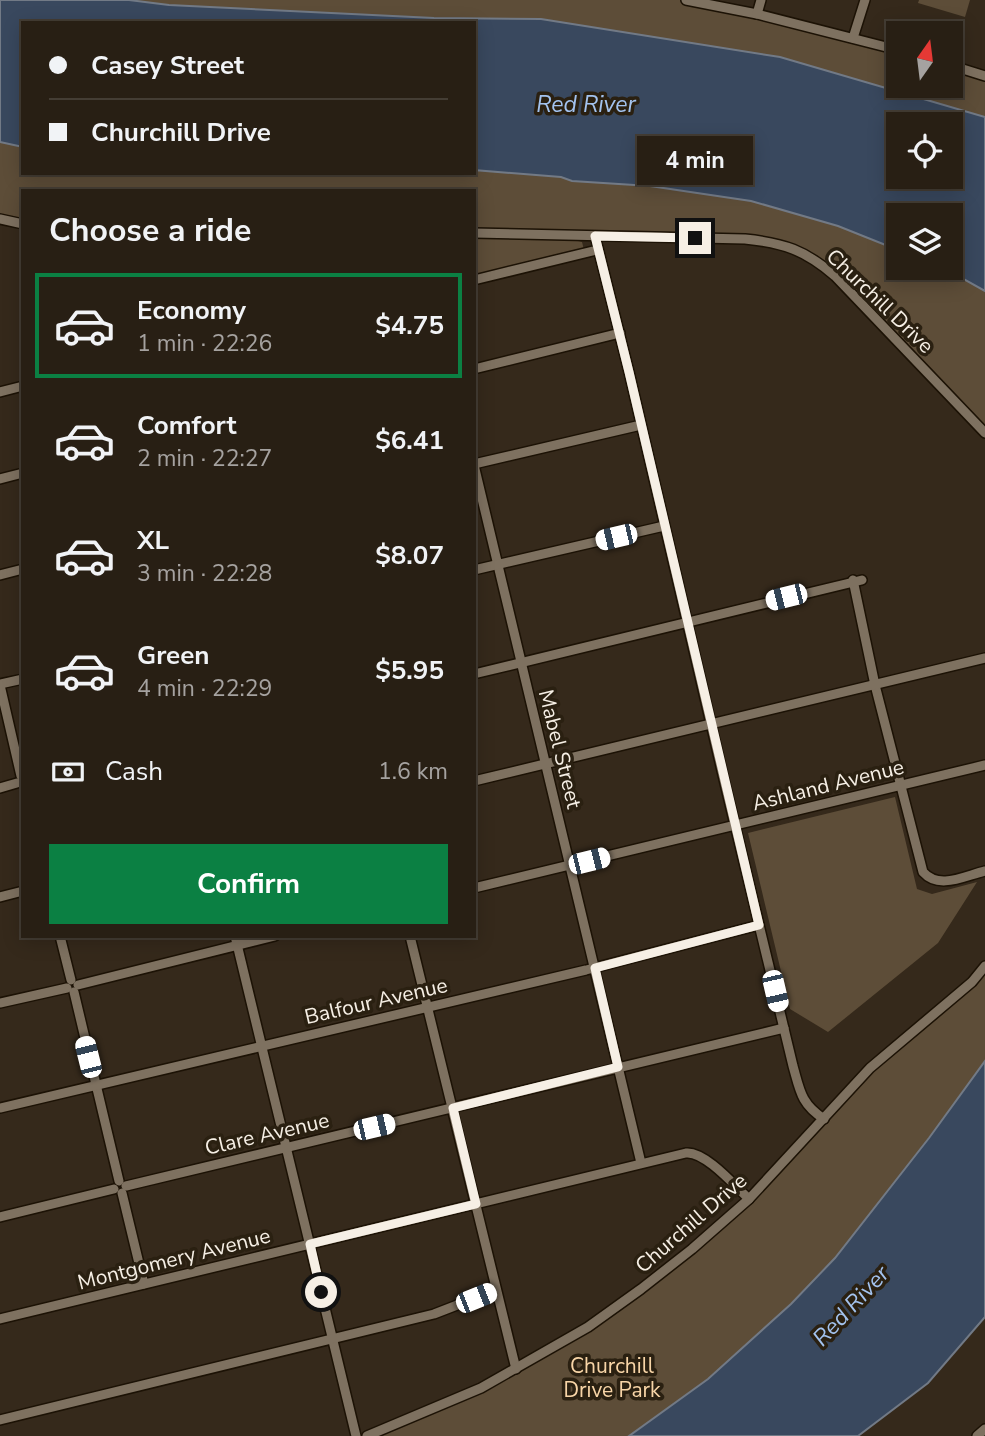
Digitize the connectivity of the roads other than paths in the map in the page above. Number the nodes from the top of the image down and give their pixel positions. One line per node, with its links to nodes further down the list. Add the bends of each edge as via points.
1 (685, 0): 4 (street)
2 (761, 0): 4 (street)
3 (865, 0): 5 (street)
4 (757, 14): 5 (street)
5 (853, 38): 6 (street)
6 (886, 47)
7 (963, 69): 8 (street)
8 (985, 76)
9 (0, 219): 10 (street)
10 (21, 224)
11 (476, 233): 12 (street, Churchill Drive)
12 (595, 236): 13 (street); 20 (street, Churchill Drive, via 745,239 800,250 835,276)
13 (597, 250): 14 (street); 15 (street)
14 (476, 280)
15 (620, 333): 16 (street); 19 (street)
16 (476, 369)
17 (21, 387): 18 (street)
18 (0, 392)
19 (641, 425): 21 (street); 25 (street)
20 (985, 433)
21 (476, 465)
22 (21, 474): 24 (street)
23 (476, 474): 26 (street, Mabel Street)
24 (0, 479)
25 (664, 526): 26 (street); 30 (street)
26 (497, 565): 28 (street); 32 (street, Mabel Street)
27 (21, 570): 29 (street)
28 (476, 570)
29 (0, 575)
30 (688, 621): 32 (street); 36 (street, via 858,580); 37 (street)
31 (985, 658): 36 (street)
32 (521, 663): 33 (street); 38 (street, Mabel Street)
33 (476, 674)
34 (21, 680): 35 (street)
35 (0, 685): 41 (street)
36 (875, 685): 37 (street); 42 (street)
37 (711, 724): 38 (street); 44 (street)
38 (545, 764): 40 (street); 45 (street, Mabel Street)
39 (985, 765): 42 (street, Ashland Avenue)
40 (476, 780)
41 (21, 781): 43 (street)
42 (901, 786): 44 (street, Ashland Avenue); 46 (street, via 923,872 942,882)
43 (0, 788)
44 (736, 825): 45 (street, Ashland Avenue); 50 (street)
45 (569, 866): 47 (street, Ashland Avenue); 56 (street, Mabel Street)
46 (985, 870)
47 (476, 888)
48 (21, 892): 49 (street)
49 (0, 897)
50 (759, 925): 56 (street, Balfour Avenue); 60 (street)
51 (60, 938): 57 (street)
52 (259, 938): 54 (street)
53 (411, 938): 59 (street)
54 (236, 941): 57 (street); 61 (street)
55 (985, 965): 66 (street, Churchill Drive, via 972,982 882,1056)
56 (595, 968): 59 (street, Balfour Avenue); 62 (street, Mabel Street)
57 (72, 986): 58 (street); 63 (street)
58 (0, 1003)
59 (428, 1008): 61 (street, Balfour Avenue); 65 (street)
60 (783, 1028): 62 (street, Clare Avenue); 66 (street, via 802,1099)
61 (261, 1045): 63 (street, Balfour Avenue); 67 (street)
62 (618, 1067): 65 (street, Clare Avenue); 68 (street, Mabel Street)
63 (95, 1084): 64 (street, Balfour Avenue); 69 (street)
64 (0, 1108)
65 (453, 1108): 67 (street, Clare Avenue); 71 (street)
66 (824, 1119): 70 (street, Churchill Drive)
67 (286, 1148): 69 (street, Clare Avenue); 73 (street)
68 (641, 1163): 70 (street, Montgomery Avenue, via 699,1154); 71 (street, Montgomery Avenue)
69 (120, 1187): 72 (street, Clare Avenue); 74 (street)
70 (749, 1199): 78 (street, Churchill Drive, via 641,1289)
71 (476, 1204): 73 (street, Montgomery Avenue); 75 (street)
72 (0, 1217)
73 (310, 1244): 74 (street, Montgomery Avenue); 77 (street)
74 (144, 1284): 76 (street, Montgomery Avenue)
75 (496, 1290): 77 (street, via 434,1314); 78 (street)
76 (0, 1319)
77 (333, 1340): 79 (street); 81 (street)
78 (516, 1369): 82 (street, Churchill Drive)
79 (0, 1420)
80 (985, 1429): 83 (street)
81 (356, 1436)
82 (368, 1436)
83 (977, 1436)

